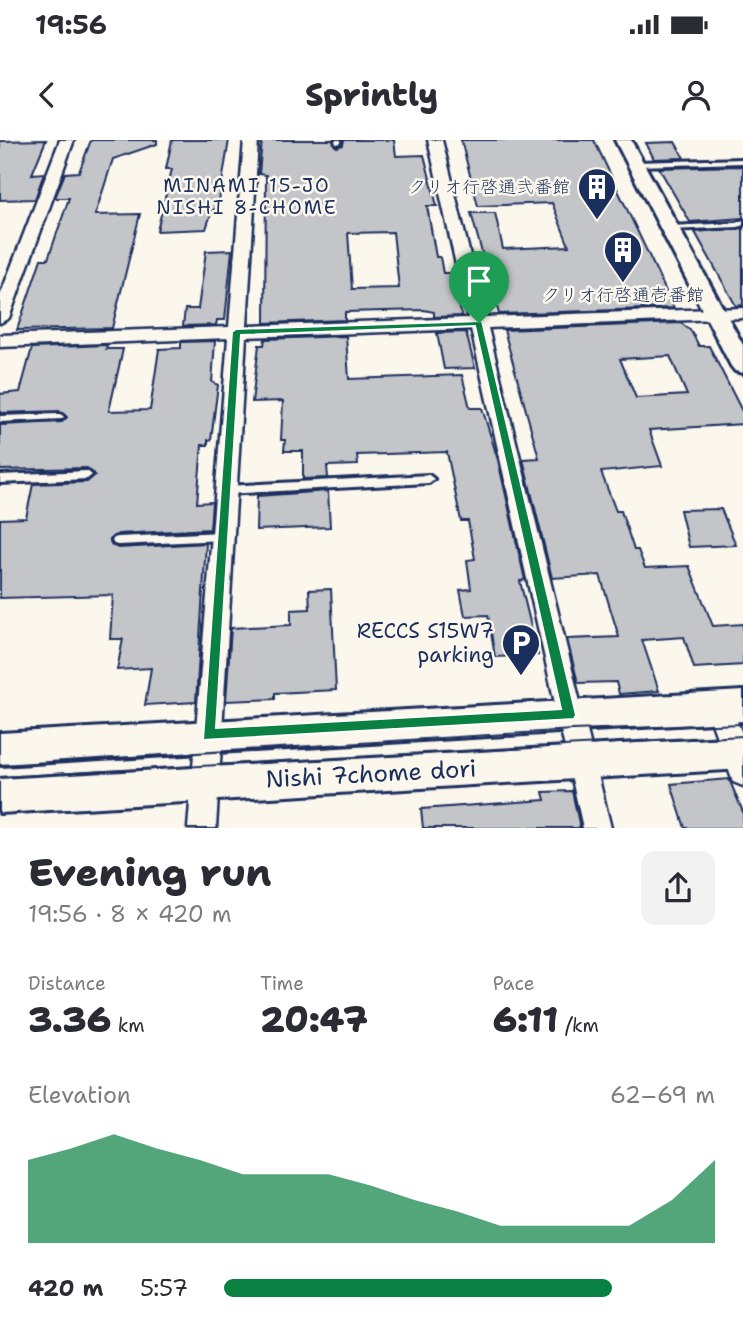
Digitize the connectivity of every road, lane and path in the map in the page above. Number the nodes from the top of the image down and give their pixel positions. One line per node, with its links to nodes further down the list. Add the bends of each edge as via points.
1 (67, 140): 11 (street)
2 (251, 140): 13 (street)
3 (435, 140): 12 (street)
4 (623, 140): 6 (street)
5 (743, 161): 6 (lane)
6 (637, 164): 8 (street)
7 (743, 222): 8 (lane)
8 (670, 228): 10 (street)
9 (743, 313): 10 (street)
10 (715, 314): 12 (street); 15 (street)
11 (0, 318)
12 (479, 323): 13 (street); 25 (street)
13 (236, 332): 14 (street); 21 (street)
14 (0, 341)
15 (743, 366)
16 (59, 417): 17 (lane)
17 (0, 419)
18 (87, 475): 19 (lane)
19 (0, 479)
20 (429, 479): 21 (lane)
21 (225, 490): 22 (street)
22 (222, 536): 23 (lane); 26 (street)
23 (118, 541)
24 (731, 706): 25 (street); 28 (street)
25 (569, 715): 26 (street); 29 (street)
26 (208, 735): 27 (street); 30 (street)
27 (0, 749)
28 (741, 759): 29 (street, Nishi 7chome dori)
29 (580, 762): 30 (street, Nishi 7chome dori); 33 (street)
30 (206, 783): 31 (street, Nishi 7chome dori); 32 (street)
31 (0, 796)
32 (202, 828)
33 (597, 828)

